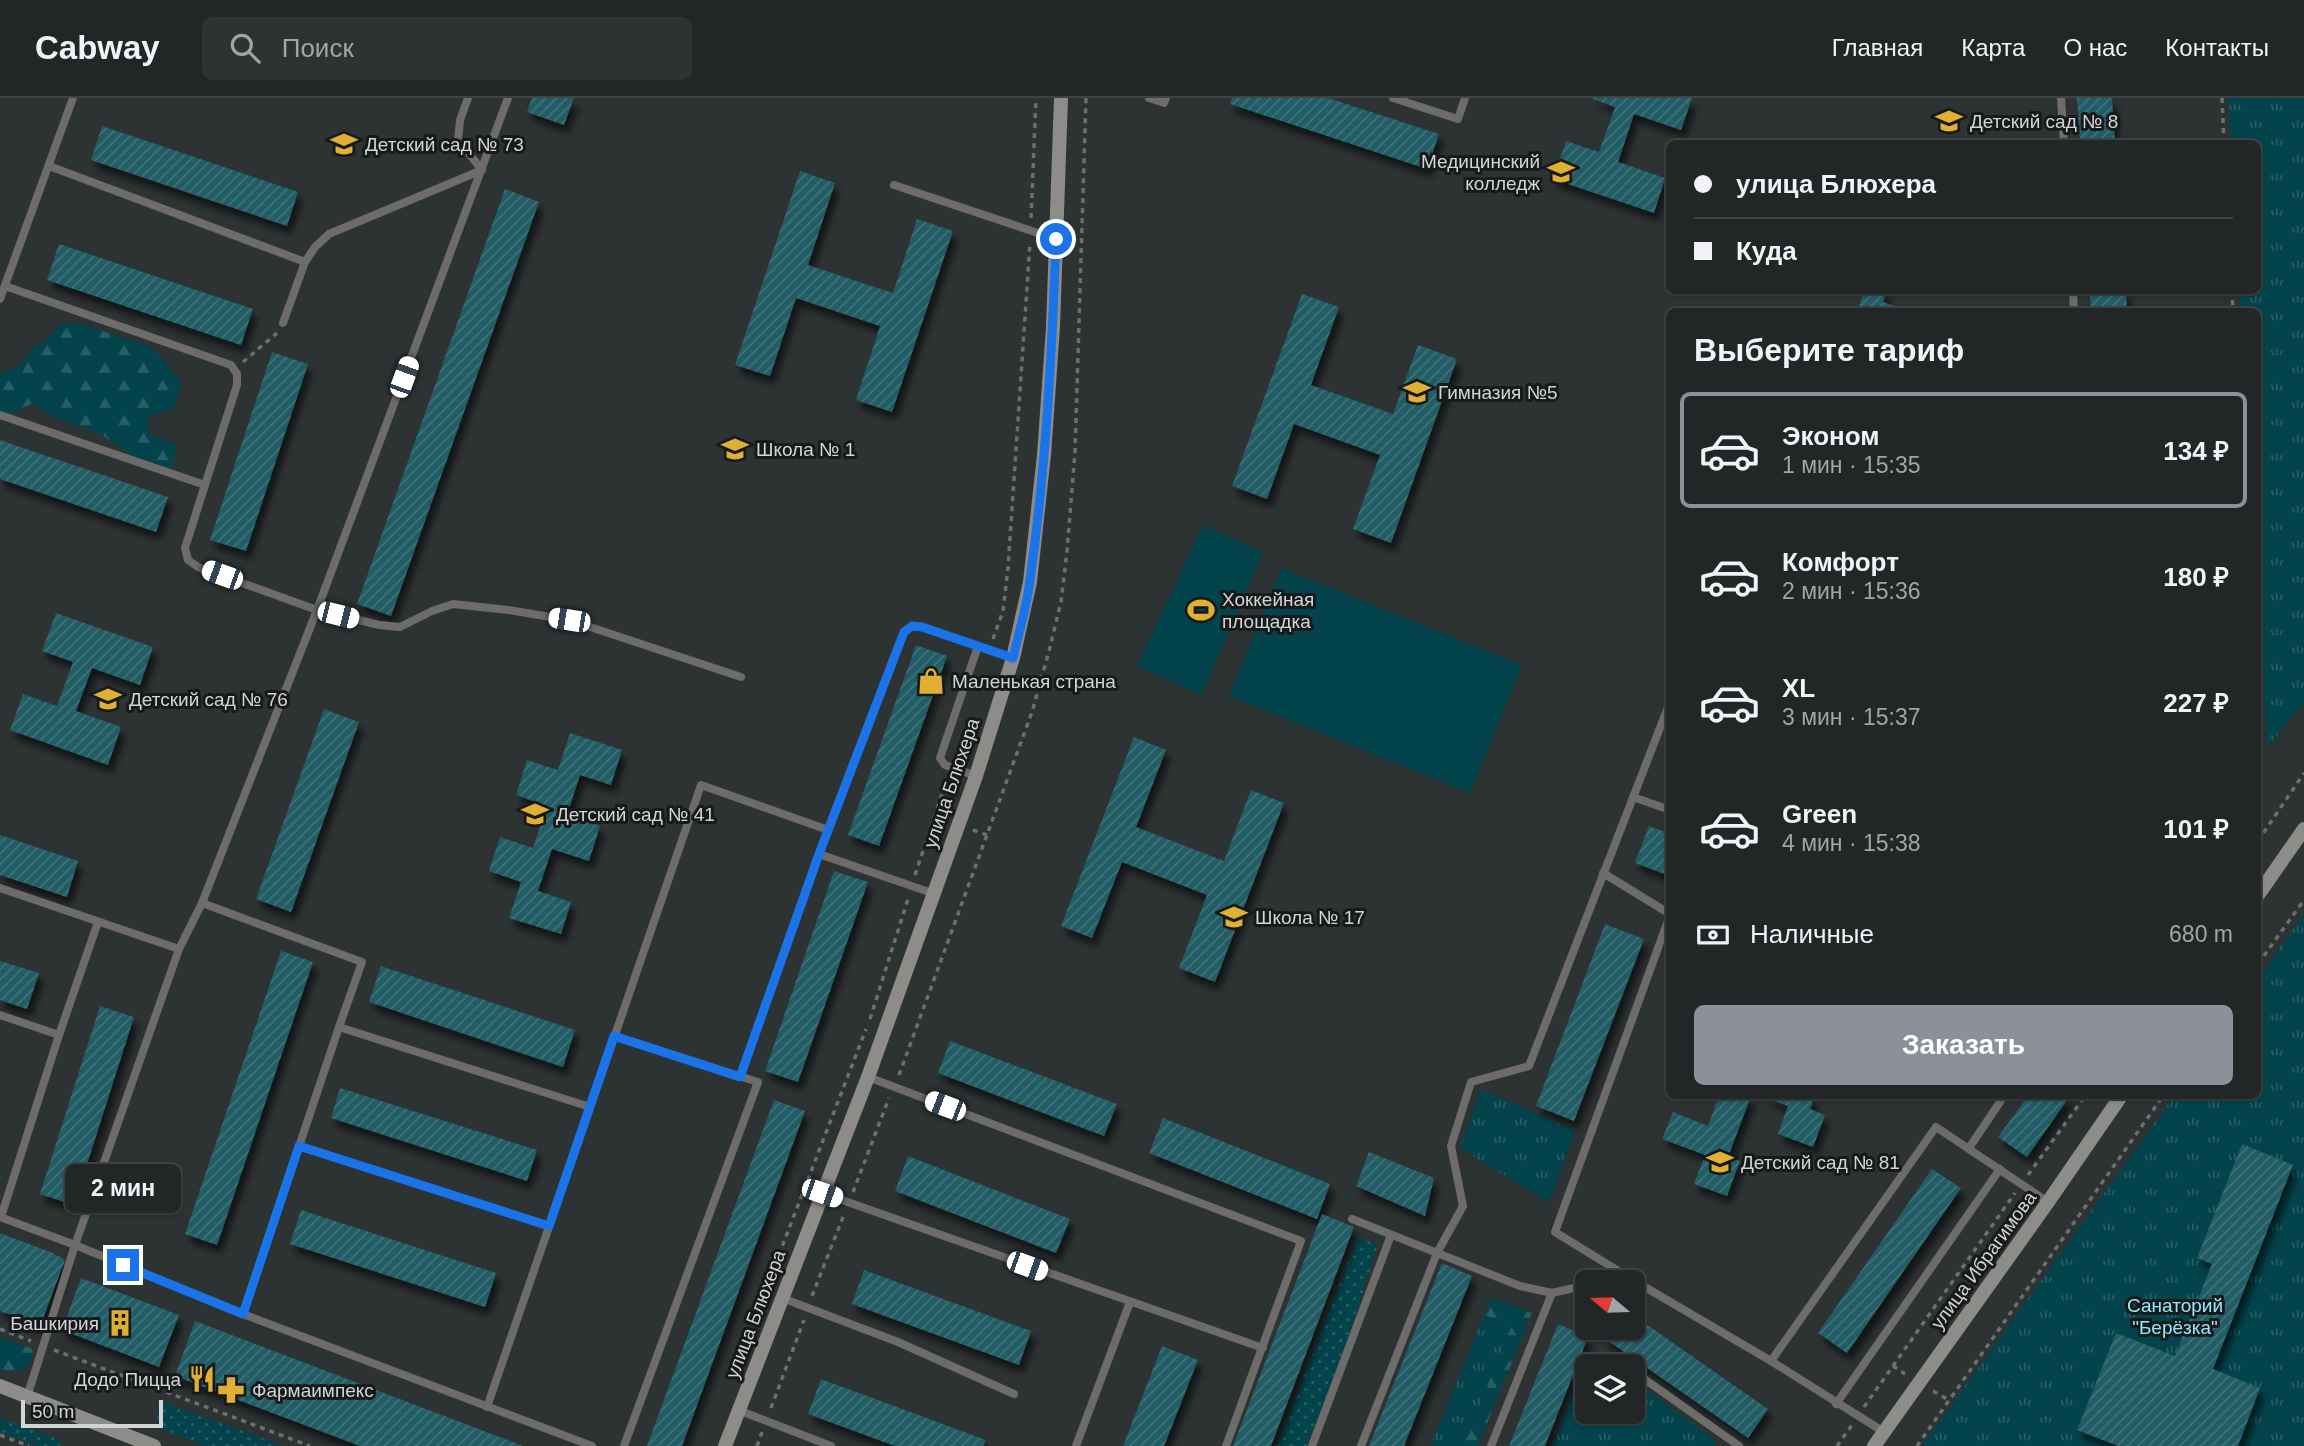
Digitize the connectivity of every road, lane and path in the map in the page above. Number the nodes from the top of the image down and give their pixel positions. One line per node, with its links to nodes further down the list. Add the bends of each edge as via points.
1 (73, 98): 14 (lane)
2 (468, 98): 15 (lane, via 458,140)
3 (508, 98): 15 (lane)
4 (1036, 98): 17 (path)
5 (1061, 98): 18 (street, улица Блюхера)
6 (1149, 98): 7 (lane, via 1164,103)
7 (1166, 98)
8 (1392, 98): 9 (lane, via 1458,119)
9 (1465, 98)
10 (2061, 98): 12 (lane)
11 (2221, 98): 13 (path)
12 (2064, 140)
13 (2224, 140)
14 (49, 166): 20 (lane); 24 (lane)
15 (482, 170): 20 (lane, via 329,234); 30 (lane)
16 (894, 185): 17 (lane)
17 (1030, 230): 18 (lane); 19 (path)
18 (1056, 239): 33 (street, улица Блюхера, via 1044,455 1030,582)
19 (1029, 261): 21 (path); 32 (path, via 1008,568 1003,611)
20 (305, 262): 26 (lane)
21 (1036, 262)
22 (1068, 263): 23 (path)
23 (1081, 264)
24 (5, 286): 25 (lane); 27 (lane, via 222,360)
25 (0, 299)
26 (284, 323): 27 (path)
27 (234, 370): 29 (lane, via 237,385)
28 (0, 415): 29 (lane)
29 (205, 485): 30 (lane, via 185,548 188,560)
30 (317, 610): 34 (lane, via 400,627 453,604 508,610 569,620); 53 (lane)
31 (978, 646): 32 (lane); 36 (lane, via 940,758); 43 (lane, via 922,627 912,626 904,632)
32 (990, 650): 33 (lane)
33 (1013, 658): 38 (street, улица Блюхера)
34 (741, 677)
35 (1666, 712): 39 (lane)
36 (951, 767): 38 (lane); 48 (path)
37 (2304, 773): 45 (path)
38 (976, 776): 51 (street, улица Блюхера)
39 (1633, 797): 40 (lane); 47 (lane)
40 (1666, 809)
41 (967, 828): 44 (path)
42 (2304, 829): 50 (street)
43 (828, 830): 46 (lane); 62 (lane, via 701,785)
44 (987, 835)
45 (2261, 837)
46 (819, 854): 48 (lane); 63 (lane)
47 (1603, 873): 54 (lane); 81 (lane, via 1529,1066 1471,1082 1451,1146 1463,1206)
48 (912, 886): 51 (lane); 86 (path, via 869,1021)
49 (0, 888): 55 (lane)
50 (2261, 891)
51 (932, 892): 64 (street, улица Блюхера)
52 (2304, 900): 58 (path)
53 (202, 903): 57 (lane); 60 (lane, via 362,962)
54 (1666, 912)
55 (98, 922): 57 (lane); 61 (lane)
56 (1666, 925): 82 (lane, via 1555,1232)
57 (179, 949): 80 (lane)
58 (2261, 960)
59 (0, 1015): 61 (lane)
60 (339, 1027): 69 (lane); 70 (lane)
61 (59, 1035): 76 (lane)
62 (614, 1036): 63 (lane); 69 (lane)
63 (740, 1077): 112 (lane, via 758,1083)
64 (868, 1077): 74 (street, улица Блюхера); 92 (lane, via 1301,1241)
65 (2002, 1099): 71 (lane)
66 (2083, 1099): 73 (path)
67 (2119, 1099): 75 (street, улица Ибрагимова)
68 (2161, 1099): 101 (path)
69 (590, 1107): 78 (lane)
70 (299, 1146): 78 (lane); 89 (lane)
71 (1969, 1148): 72 (lane); 93 (lane, via 1936,1127)
72 (2000, 1170): 73 (lane); 102 (lane)
73 (2021, 1184): 75 (lane); 94 (path)
74 (822, 1193): 87 (street, улица Блюхера); 88 (lane)
75 (2048, 1202): 106 (street, улица Ибрагимова)
76 (0, 1217): 80 (lane)
77 (1352, 1219): 79 (lane)
78 (549, 1226): 103 (lane)
79 (1391, 1235): 81 (lane); 117 (lane)
80 (75, 1245): 89 (lane); 91 (lane)
81 (1437, 1253): 85 (lane, via 1520,1286); 118 (lane)
82 (1617, 1270)
83 (1645, 1287): 93 (lane)
84 (1575, 1288): 85 (lane)
85 (1552, 1293): 119 (lane)
86 (764, 1295)
87 (782, 1298): 99 (lane, via 898,1342); 104 (street, улица Блюхера)
88 (1130, 1302): 92 (lane); 115 (lane)
89 (243, 1314): 103 (lane)
90 (0, 1329): 91 (path)
91 (44, 1346): 100 (lane); 110 (path)
92 (1263, 1348): 116 (lane)
93 (1771, 1362): 102 (lane)
94 (1893, 1366): 95 (path); 105 (path)
95 (1905, 1374)
96 (1645, 1379): 120 (lane)
97 (0, 1387): 100 (street)
98 (1933, 1391): 101 (path)
99 (1014, 1394)
100 (27, 1397): 109 (street)
101 (1949, 1400): 123 (path)
102 (1836, 1404): 105 (lane)
103 (487, 1407): 111 (lane)
104 (738, 1410): 113 (street, улица Блюхера); 114 (lane)
105 (1857, 1417): 106 (lane); 121 (path)
106 (1884, 1433): 122 (street, улица Ибрагимова)
107 (0, 1435): 108 (path)
108 (29, 1446)
109 (154, 1446)
110 (310, 1446)
111 (592, 1446)
112 (624, 1446)
113 (725, 1446)
114 (831, 1446)
115 (1076, 1446)
116 (1226, 1446)
117 (1312, 1446)
118 (1361, 1446)
119 (1491, 1446)
120 (1739, 1446)
121 (1837, 1446)
122 (1874, 1446)
123 (1917, 1446)

